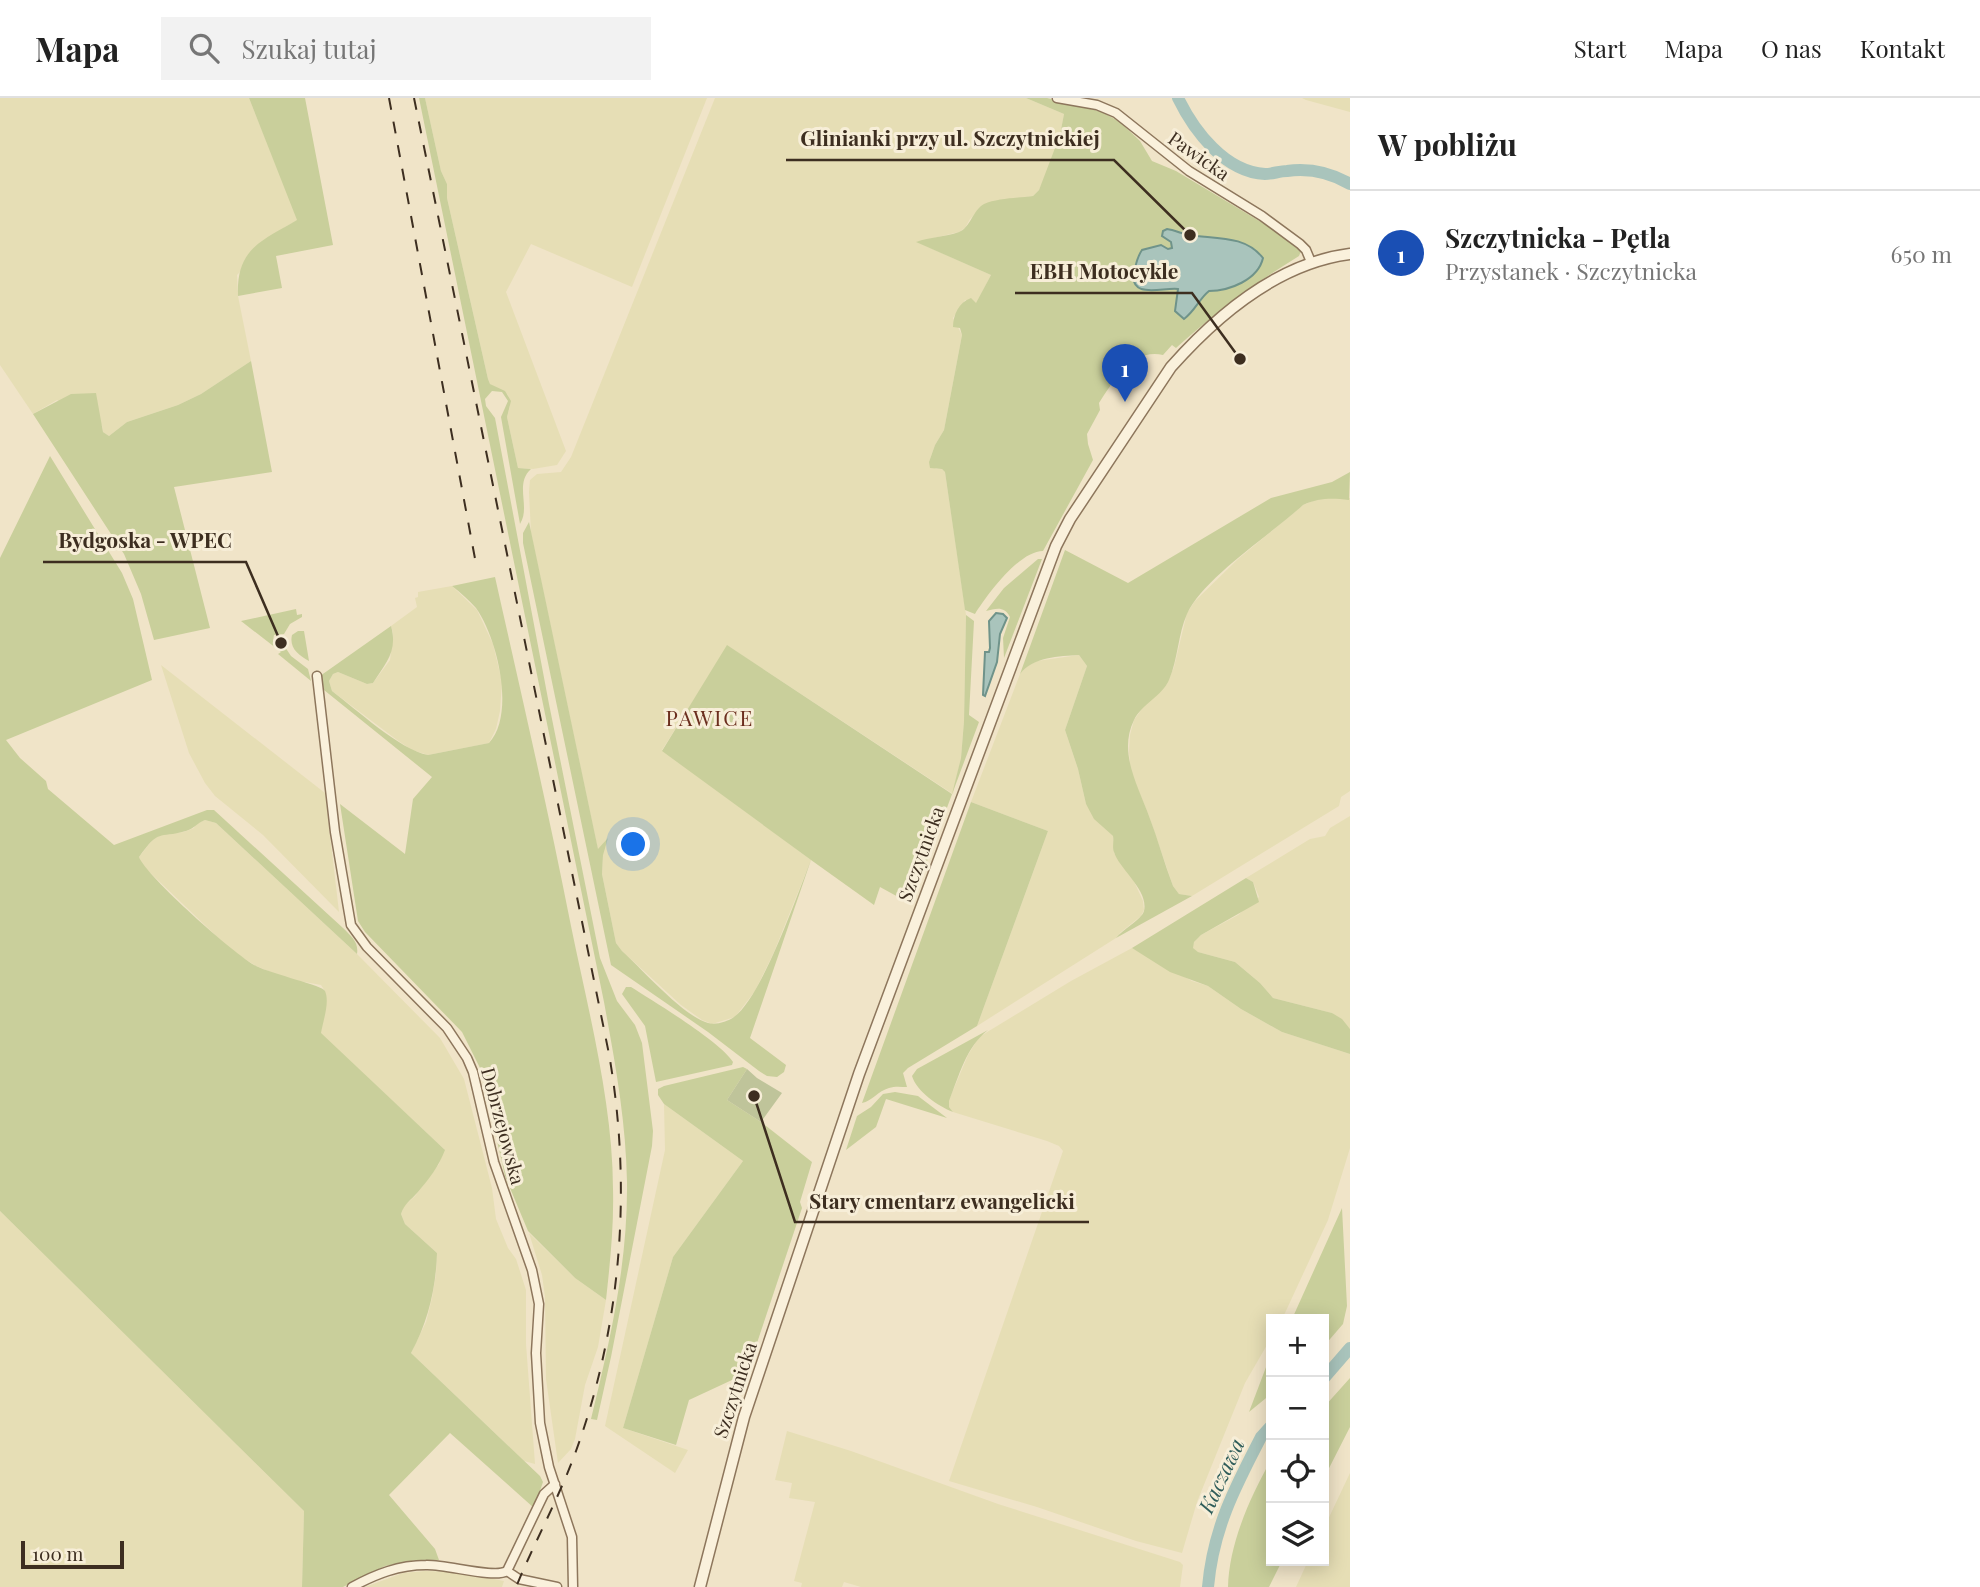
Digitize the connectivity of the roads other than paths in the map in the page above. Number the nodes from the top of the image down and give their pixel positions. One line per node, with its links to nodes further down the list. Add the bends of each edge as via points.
1 (1057, 98): 3 (street, Pawicka, via 1116,113 1189,172 1300,244)
2 (1350, 254): 3 (street, Szczytnicka)
3 (1311, 262): 10 (street, Szczytnicka, via 1246,300 1188,348 1147,402 1060,537 859,1074 744,1417)
4 (317, 677): 5 (street, Dobrzejowska, via 351,925 447,1028 473,1072 494,1162 539,1304 540,1423)
5 (555, 1484): 6 (street, via 544,1494); 9 (street, Dobrzejowska, via 574,1548)
6 (507, 1570): 7 (street, via 496,1575 423,1565 386,1571); 8 (street, via 519,1578)
7 (352, 1587)
8 (557, 1587)
9 (573, 1587)
10 (700, 1587)

